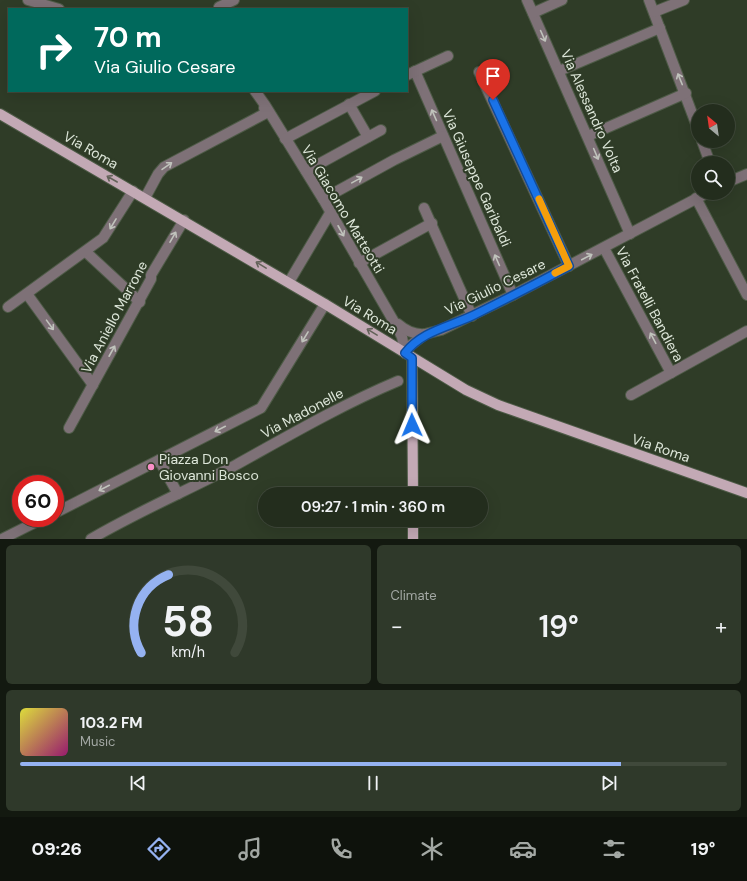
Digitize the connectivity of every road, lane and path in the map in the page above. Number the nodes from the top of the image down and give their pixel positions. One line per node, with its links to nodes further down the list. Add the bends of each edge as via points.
1 (28, 0): 8 (street)
2 (234, 0): 7 (street)
3 (527, 0): 10 (street, Via Alessandro Volta)
4 (562, 0): 10 (street)
5 (649, 0): 9 (street)
6 (684, 0): 9 (street)
7 (218, 5)
8 (55, 8)
9 (654, 12): 11 (street)
10 (533, 13): 14 (street, Via Alessandro Volta, one-way to 14)
11 (660, 28): 14 (street); 19 (street, one-way to 11)
12 (448, 56): 15 (street)
13 (479, 72): 45 (street)
14 (559, 72): 26 (street, Via Alessandro Volta)
15 (411, 73): 25 (street, Via Giuseppe Garibaldi, one-way to 15)
16 (251, 92): 22 (street, Via Giacomo Matteotti)
17 (256, 92): 22 (street, Via Giacomo Matteotti)
18 (373, 92): 20 (street)
19 (686, 94): 21 (street); 26 (street)
20 (349, 104): 27 (street); 28 (street)
21 (691, 109)
22 (268, 112): 28 (street, Via Giacomo Matteotti); 33 (street, one-way to 22, via 164,167)
23 (1, 118): 32 (main road, Via Roma, one-way to 23)
24 (381, 130): 27 (street)
25 (443, 136): 34 (street, one-way to 25); 48 (street, Via Giuseppe Garibaldi, one-way to 25)
26 (588, 136): 41 (street, Via Alessandro Volta, one-way to 41)
27 (368, 137): 29 (street)
28 (285, 139): 29 (street, Via Giacomo Matteotti)
29 (306, 171): 34 (street, Via Giacomo Matteotti)
30 (747, 174): 31 (street)
31 (735, 179)
32 (133, 191): 33 (main road, Via Roma); 43 (street, one-way to 43, via 106,234)
33 (145, 198): 39 (main road, Via Roma)
34 (323, 199): 38 (street, Via Giacomo Matteotti)
35 (692, 200): 41 (street, Via Giulio Cesare)
36 (697, 200): 49 (street)
37 (424, 208): 40 (street)
38 (330, 213): 44 (street, Via Giacomo Matteotti, one-way to 44); 46 (street)
39 (184, 220): 46 (main road, Via Roma, one-way to 39); 50 (street, Via Aniello Marrone, one-way to 39, via 151,275)
40 (432, 223): 44 (street); 53 (street)
41 (630, 234): 42 (street, Via Giulio Cesare)
42 (604, 248): 45 (street, Via Giulio Cesare, one-way to 42); 60 (street, Via Fratelli Bandiera, one-way to 42)
43 (86, 252): 47 (street); 50 (street)
44 (359, 263): 54 (street, Via Giacomo Matteotti)
45 (569, 266): 48 (street, Via Giulio Cesare)
46 (289, 282): 51 (main road, Via Roma)
47 (28, 294): 52 (street); 62 (street, one-way to 62)
48 (513, 295): 53 (street, Via Giulio Cesare)
49 (747, 295)
50 (140, 302): 62 (street, Via Aniello Marrone, one-way to 50)
51 (325, 304): 58 (main road, Via Roma, one-way to 51); 65 (street, one-way to 65, via 264,406)
52 (8, 307)
53 (472, 316): 56 (street, Via Giulio Cesare)
54 (393, 320): 56 (street, Via Giacomo Matteotti, via 406,331); 57 (street, Via Giacomo Matteotti)
55 (747, 331): 60 (street)
56 (425, 334): 59 (street, Via Giulio Cesare, via 411,345)
57 (402, 337): 58 (street); 59 (street, Via Giacomo Matteotti)
58 (393, 344): 59 (main road, Via Roma)
59 (408, 355): 66 (main road); 68 (main road, Via Roma, via 466,390 498,405)
60 (671, 373): 63 (street)
61 (398, 381): 67 (street, Via Madonelle, via 341,408)
62 (93, 385): 64 (street, Via Aniello Marrone)
63 (631, 396)
64 (69, 428)
65 (159, 460): 67 (street); 69 (street, one-way to 69)
66 (413, 487)
67 (178, 494): 73 (street, Via Madonelle)
68 (747, 494)
69 (64, 508)
70 (26, 527): 72 (street)
71 (413, 527): 74 (main road)
72 (2, 539)
73 (91, 539)
74 (413, 539)

